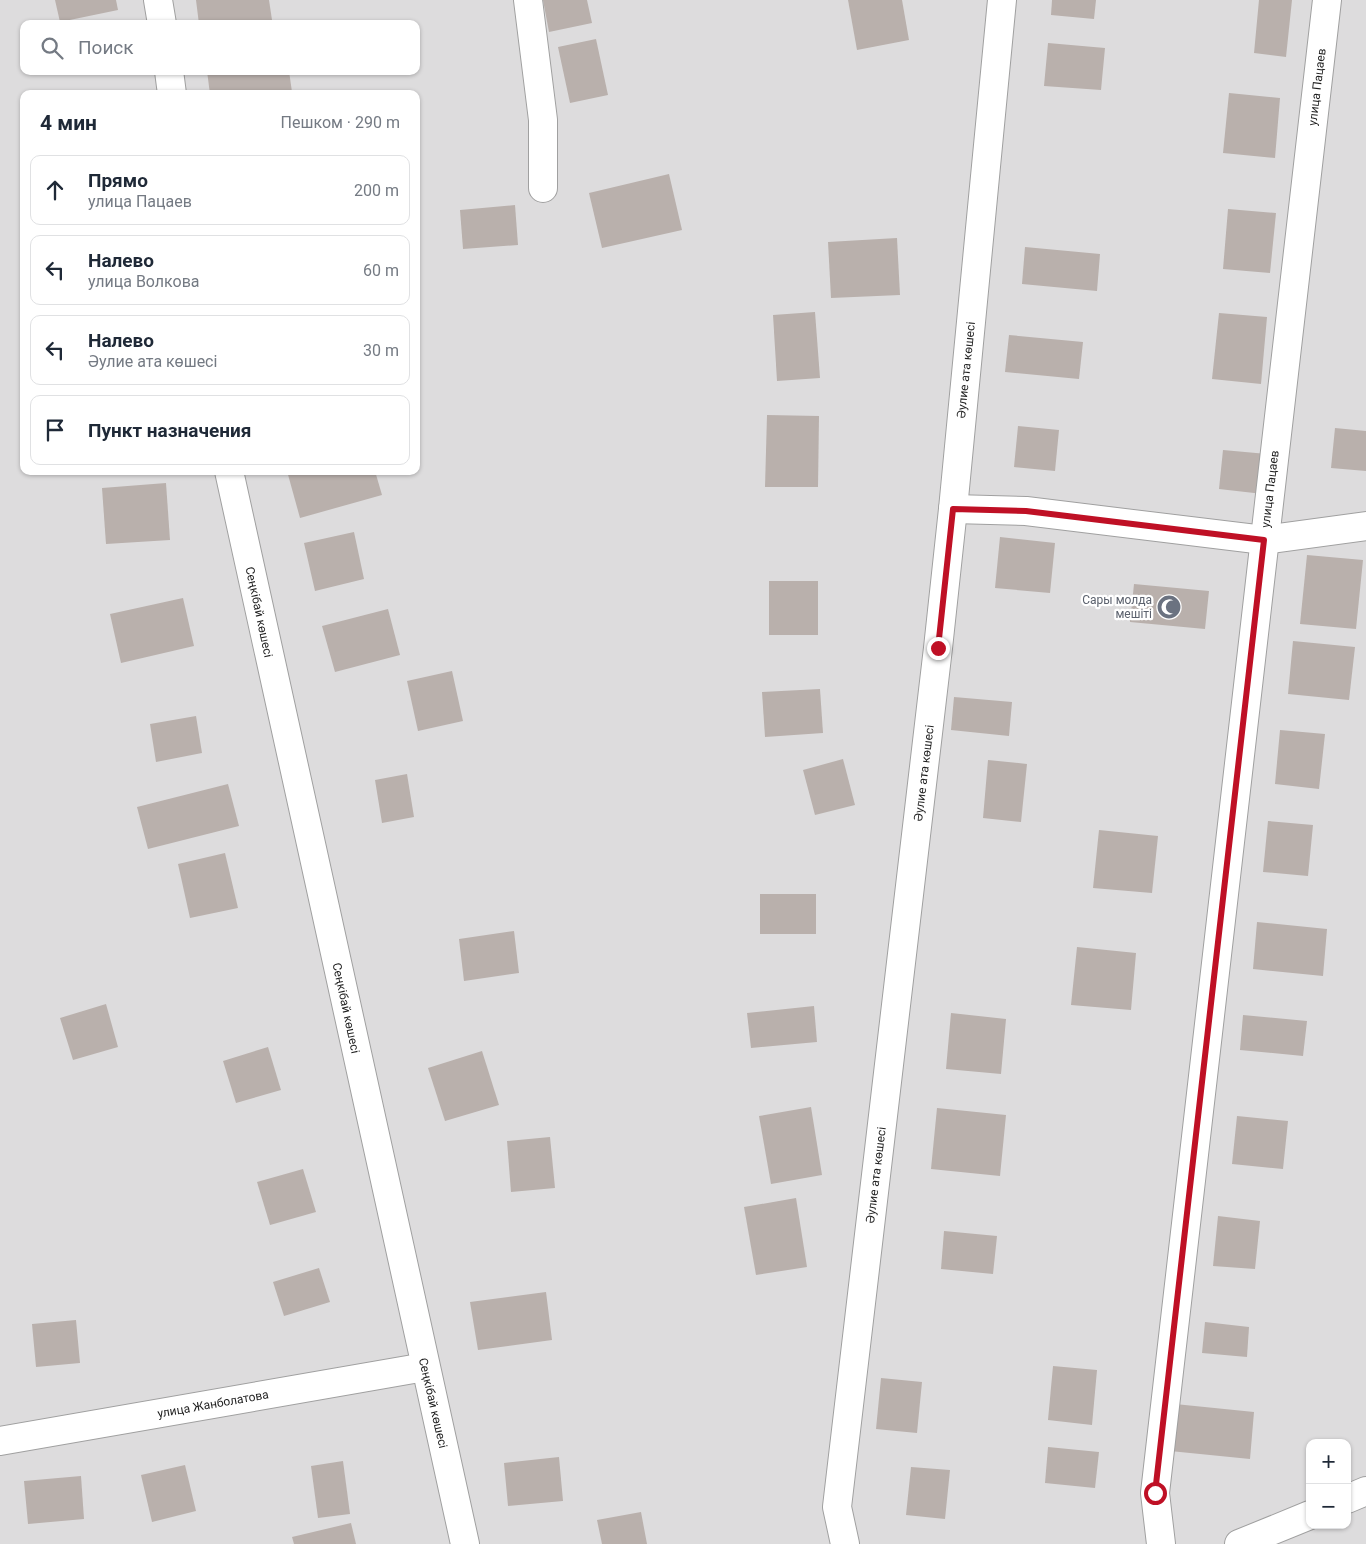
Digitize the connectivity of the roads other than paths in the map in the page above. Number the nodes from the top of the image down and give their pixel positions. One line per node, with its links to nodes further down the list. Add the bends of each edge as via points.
1 (158, 0): 5 (street)
2 (528, 0): 8 (street, via 543,120)
3 (1002, 0): 10 (street, Әулие ата көшесі)
4 (1327, 0): 12 (street, улица Пацаев)
5 (161, 20)
6 (170, 75): 7 (street)
7 (171, 90)
8 (543, 188)
9 (230, 475): 13 (street, Сеңкібай көшесі)
10 (953, 509): 12 (street, via 1026,511); 19 (street, Әулие ата көшесі, via 837,1507)
11 (1366, 526): 12 (street)
12 (1264, 540): 20 (street, улица Пацаев, via 1155,1493)
13 (425, 1368): 14 (street, улица Жанболатова); 18 (street, Сеңкібай көшесі)
14 (0, 1441)
15 (1366, 1491): 16 (street)
16 (1351, 1497)
17 (1306, 1517): 21 (street)
18 (465, 1544)
19 (845, 1544)
20 (1161, 1544)
21 (1239, 1544)

